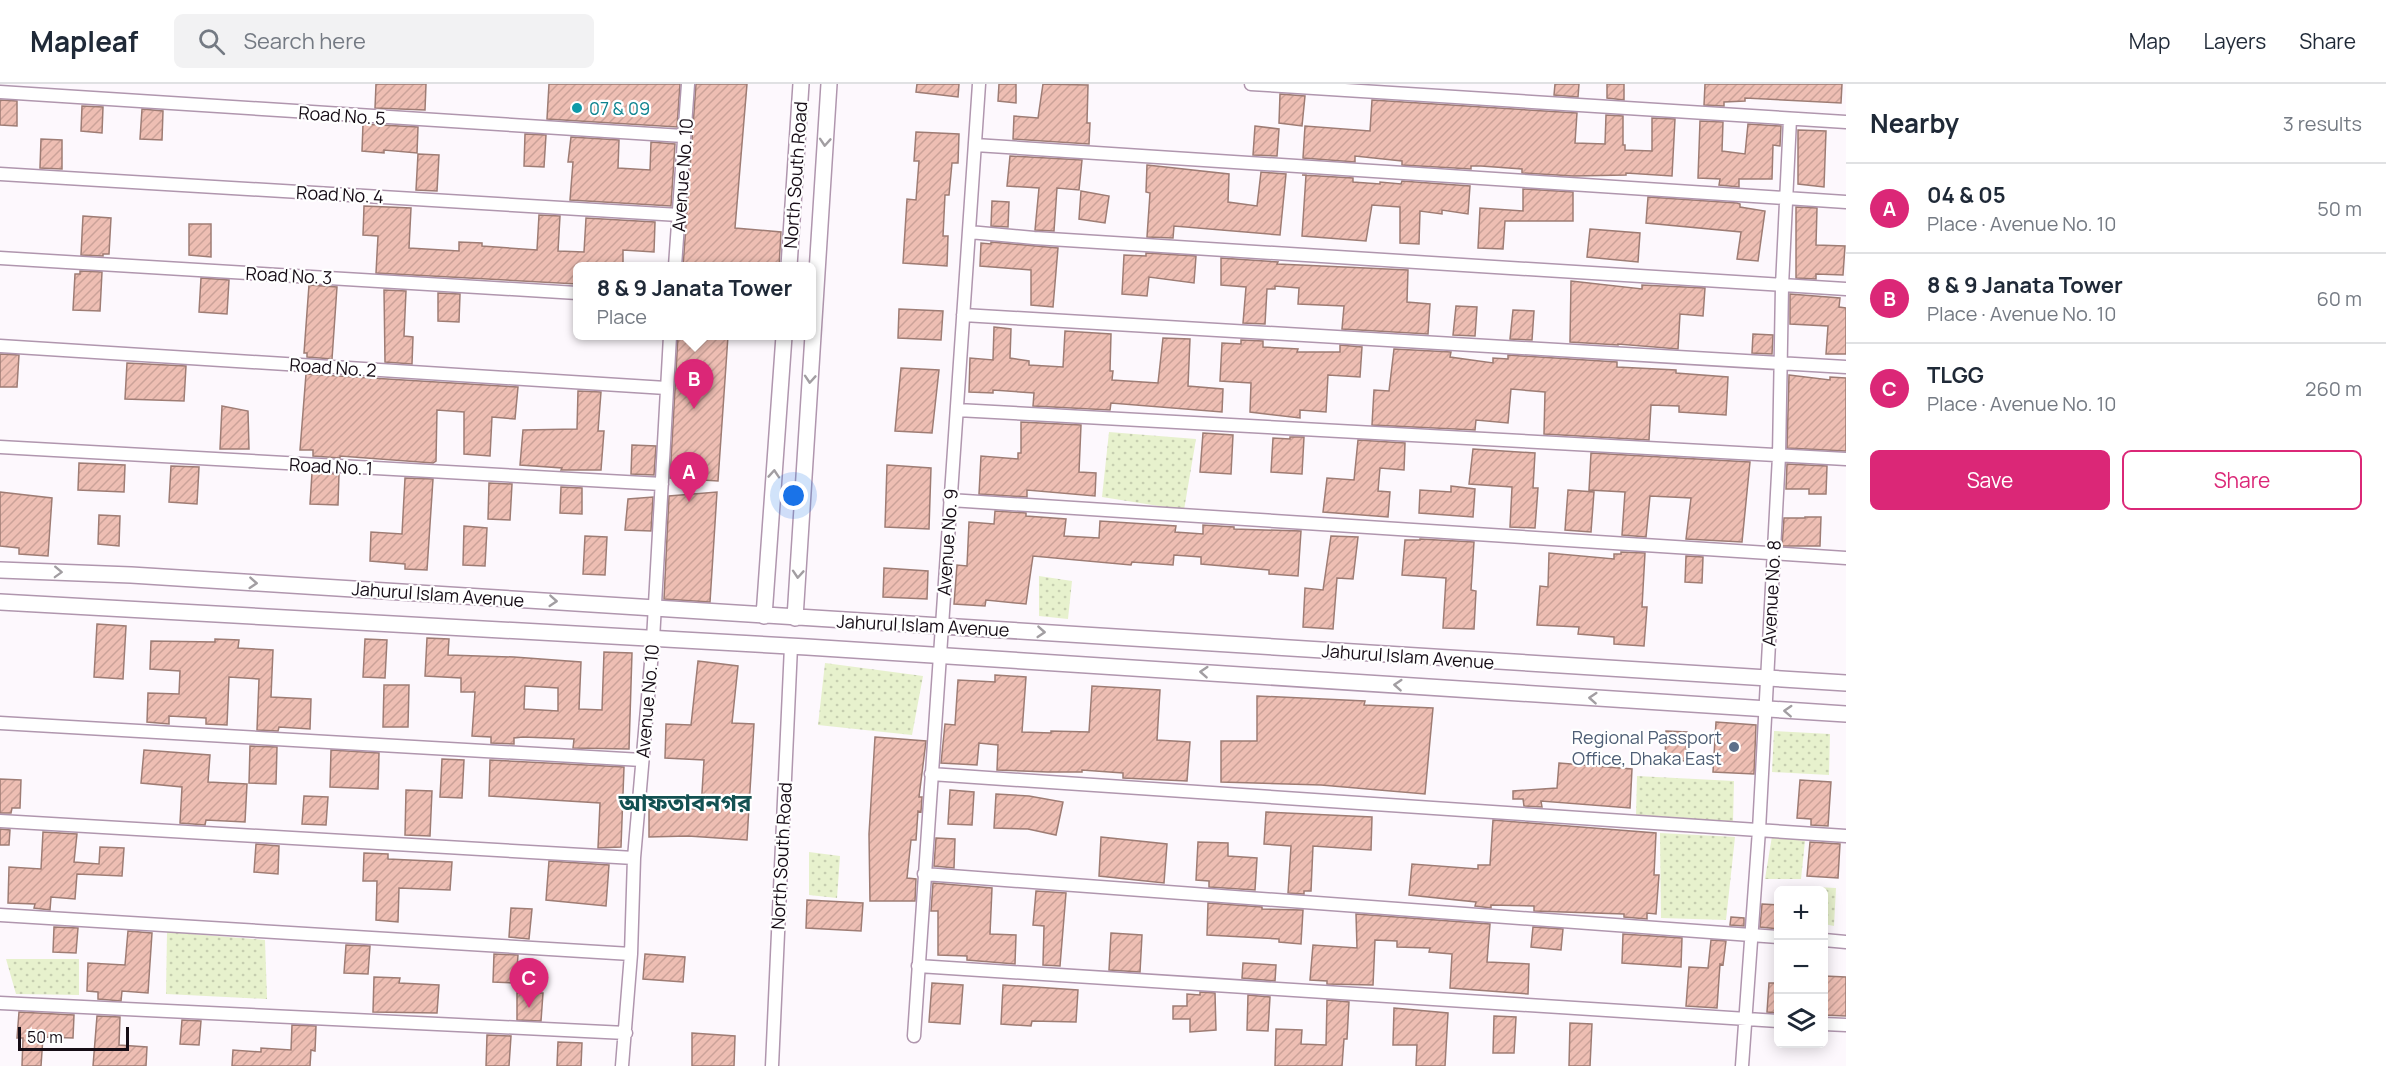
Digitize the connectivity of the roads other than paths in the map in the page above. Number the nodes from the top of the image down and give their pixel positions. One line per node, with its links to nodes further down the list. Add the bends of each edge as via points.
1 (688, 84): 9 (street, Avenue No. 10)
2 (801, 84): 18 (street, North South Road)
3 (829, 84): 20 (street, North South Road, one-way to 20)
4 (979, 84): 10 (street, Avenue No. 9)
5 (1251, 84): 7 (street)
6 (0, 92): 9 (street, Road No. 5)
7 (1790, 119): 8 (street); 12 (street, Avenue No. 8)
8 (1846, 122)
9 (683, 136): 14 (street, Avenue No. 10)
10 (975, 145): 12 (street); 15 (street, Avenue No. 9)
11 (0, 174): 14 (street, Road No. 4)
12 (1786, 199): 13 (street); 19 (street, Avenue No. 8)
13 (1846, 202)
14 (679, 215): 17 (street, Avenue No. 10)
15 (969, 232): 19 (street); 23 (street, Avenue No. 9)
16 (0, 258): 22 (street, Road No. 3)
17 (675, 262)
18 (789, 262)
19 (1782, 286): 21 (street); 28 (street, Avenue No. 8)
20 (816, 288)
21 (1846, 289)
22 (573, 292)
23 (963, 315): 28 (street); 31 (street, Avenue No. 9)
24 (670, 340): 30 (street, Avenue No. 10)
25 (784, 340): 42 (street, one-way to 25)
26 (813, 340): 43 (street, North South Road, one-way to 43)
27 (0, 346): 30 (street, Road No. 2)
28 (1781, 363): 29 (street); 33 (street, Avenue No. 8)
29 (1846, 367)
30 (666, 388): 35 (street, Avenue No. 10)
31 (957, 410): 33 (street); 36 (street, Avenue No. 9)
32 (0, 447): 35 (street, Road No. 1)
33 (1779, 456): 34 (street); 37 (street, Avenue No. 8)
34 (1846, 459)
35 (662, 484): 41 (street, Avenue No. 10)
36 (950, 500): 37 (street); 44 (street, Avenue No. 9)
37 (1773, 554): 38 (street); 48 (street, Avenue No. 8)
38 (1846, 558)
39 (0, 570): 41 (street, Jahurul Islam Avenue, one-way to 41, via 155,576)
40 (0, 602): 45 (street, Jahurul Islam Avenue)
41 (654, 608): 42 (street, Jahurul Islam Avenue); 45 (street, Avenue No. 10)
42 (764, 616): 43 (street, Jahurul Islam Avenue)
43 (795, 618): 44 (street, Jahurul Islam Avenue)
44 (941, 626): 47 (street, Avenue No. 9); 48 (street, Jahurul Islam Avenue, one-way to 48)
45 (653, 640): 46 (street, Jahurul Islam Avenue); 53 (street, Avenue No. 10)
46 (791, 646): 47 (street, Jahurul Islam Avenue); 75 (street, North South Road)
47 (939, 656): 50 (street, Jahurul Islam Avenue, one-way to 47); 54 (street, Avenue No. 9)
48 (1766, 677): 49 (street, Jahurul Islam Avenue); 50 (street, Avenue No. 8)
49 (1846, 683)
50 (1764, 709): 51 (street, Jahurul Islam Avenue, one-way to 50); 56 (street, Avenue No. 8)
51 (1846, 714)
52 (0, 723): 53 (street)
53 (642, 760): 58 (street, Avenue No. 10)
54 (931, 774): 56 (street); 59 (street, Avenue No. 9)
55 (0, 820): 58 (street)
56 (1759, 830): 57 (street); 61 (street, Avenue No. 8)
57 (1846, 836)
58 (634, 858): 65 (street, Avenue No. 10)
59 (924, 873): 61 (street); 66 (street, Avenue No. 9)
60 (0, 915): 65 (street)
61 (1750, 935): 62 (street); 68 (street, Avenue No. 8)
62 (1774, 937)
63 (1828, 940): 64 (street)
64 (1846, 942)
65 (631, 954): 72 (street, Avenue No. 10)
66 (918, 966): 68 (street); 73 (street, Avenue No. 9)
67 (0, 1003): 72 (street)
68 (1746, 1019): 69 (street); 76 (street, Avenue No. 8)
69 (1774, 1021)
70 (1828, 1024): 71 (street)
71 (1846, 1025)
72 (626, 1033): 74 (street, Avenue No. 10)
73 (914, 1036)
74 (622, 1066)
75 (772, 1066)
76 (1742, 1066)

